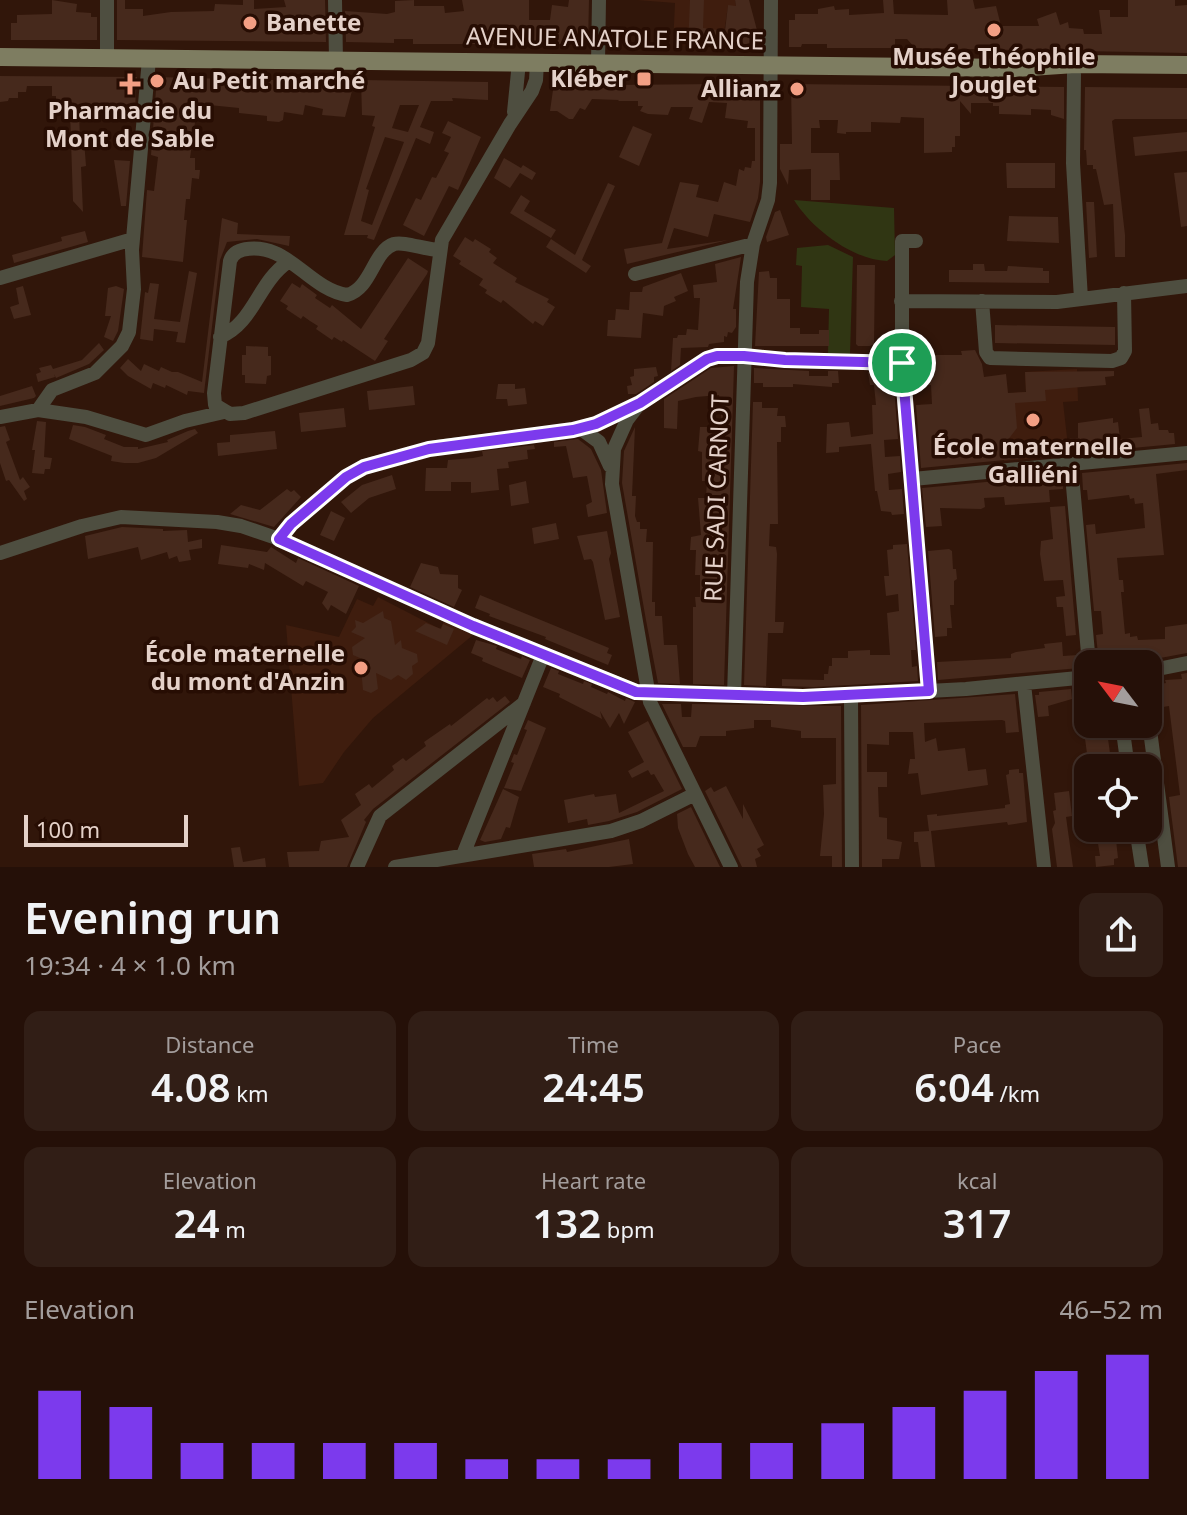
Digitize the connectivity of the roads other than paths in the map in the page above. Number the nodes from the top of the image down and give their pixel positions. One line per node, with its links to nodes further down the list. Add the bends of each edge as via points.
1 (107, 0): 6 (street)
2 (335, 0): 8 (street)
3 (599, 0): 10 (street)
4 (771, 0): 11 (street, RUE SADI CARNOT)
5 (0, 57): 6 (main road, AVENUE ANATOLE FRANCE)
6 (107, 58): 7 (main road, AVENUE ANATOLE FRANCE)
7 (149, 59): 8 (main road, AVENUE ANATOLE FRANCE); 16 (street)
8 (336, 61): 9 (main road, AVENUE ANATOLE FRANCE)
9 (528, 62): 10 (main road, AVENUE ANATOLE FRANCE); 19 (street, via 536,80 532,91)
10 (598, 63): 11 (main road, AVENUE ANATOLE FRANCE)
11 (772, 65): 13 (main road, AVENUE ANATOLE FRANCE); 18 (street, RUE SADI CARNOT, via 770,188)
12 (1187, 65): 13 (main road, AVENUE ANATOLE FRANCE)
13 (1015, 68): 14 (main road, AVENUE ANATOLE FRANCE)
14 (1074, 74): 15 (main road, AVENUE ANATOLE FRANCE); 25 (street)
15 (1187, 75)
16 (133, 239): 22 (street); 32 (street, via 134,296 122,346 87,378 52,390)
17 (916, 241): 26 (street, via 902,241)
18 (753, 244): 21 (street); 29 (street, RUE SADI CARNOT)
19 (439, 250): 20 (street, via 393,244 359,290 347,295); 33 (street, via 429,337 419,356 244,413)
20 (288, 262): 28 (street, via 238,328); 28 (street, via 270,251 242,249 232,254)
21 (635, 274)
22 (0, 278)
23 (1187, 286): 24 (street)
24 (1124, 293): 25 (street); 27 (street, via 1125,351 1112,361 990,358)
25 (1081, 299): 27 (street)
26 (901, 301): 27 (street); 30 (street)
27 (982, 301)
28 (220, 337): 33 (street, via 213,397)
29 (744, 356): 30 (street); 31 (street, via 707,359); 51 (street, RUE SADI CARNOT)
30 (902, 363): 39 (street)
31 (640, 403): 35 (street); 38 (street, via 619,434)
32 (38, 410): 33 (street, via 86,417 146,435); 34 (street)
33 (227, 413)
34 (0, 417)
35 (580, 428): 38 (street, via 599,442); 40 (street, via 429,449 368,465 333,488)
36 (1187, 453): 37 (street)
37 (1071, 464): 39 (street); 42 (street)
38 (611, 470): 49 (street)
39 (913, 479): 48 (street)
40 (279, 539): 41 (street, via 223,522 116,518); 43 (street)
41 (0, 553)
42 (1088, 650)
43 (543, 655): 49 (street); 52 (street)
44 (1187, 663): 45 (street)
45 (1162, 668)
46 (1074, 679): 47 (street)
47 (1024, 684): 48 (street); 62 (street)
48 (929, 691): 50 (street)
49 (649, 694): 51 (street); 54 (street)
50 (851, 695): 51 (street); 61 (street)
51 (734, 696)
52 (524, 703): 56 (street); 58 (street, via 380,816)
53 (1151, 738): 63 (street)
54 (695, 794): 56 (street, via 619,829); 60 (street)
55 (1137, 842): 57 (street)
56 (463, 855): 59 (street)
57 (1139, 863)
58 (357, 867)
59 (395, 867)
60 (731, 867)
61 (852, 867)
62 (1044, 867)
63 (1168, 867)

